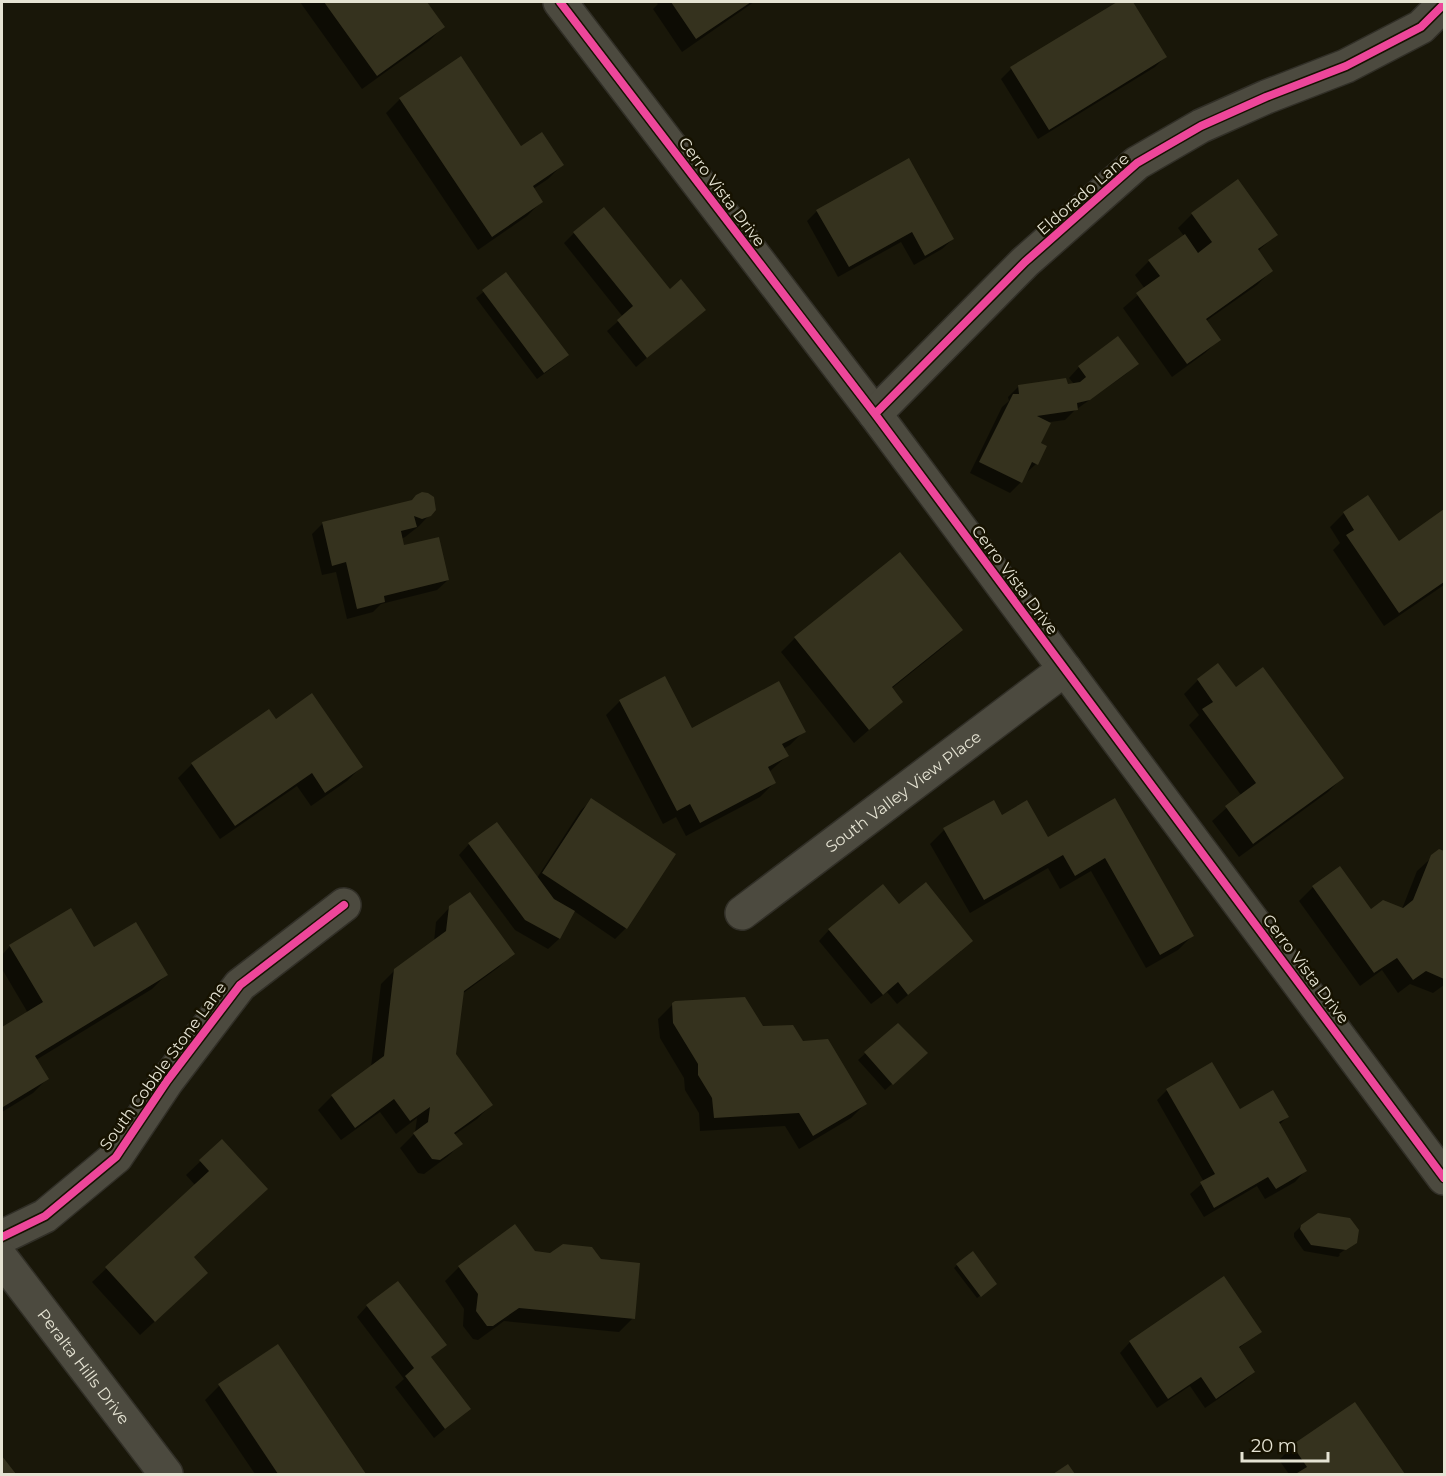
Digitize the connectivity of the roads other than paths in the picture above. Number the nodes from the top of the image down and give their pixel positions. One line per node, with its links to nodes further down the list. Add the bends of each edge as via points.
1 (560, 2): 3 (street, Cerro Vista Drive)
2 (1444, 4): 3 (street, Eldorado Lane, via 1421,27 1347,66 1201,126 1137,163 1025,262)
3 (875, 414): 4 (street, Cerro Vista Drive)
4 (1065, 669): 6 (street, South Valley View Place); 7 (street, Cerro Vista Drive)
5 (344, 905): 8 (street, South Cobble Stone Lane, via 240,985 167,1081 116,1157 45,1216)
6 (742, 913)
7 (1444, 1178)
8 (2, 1237)
9 (2, 1259): 10 (street, Peralta Hills Drive)
10 (166, 1474)

